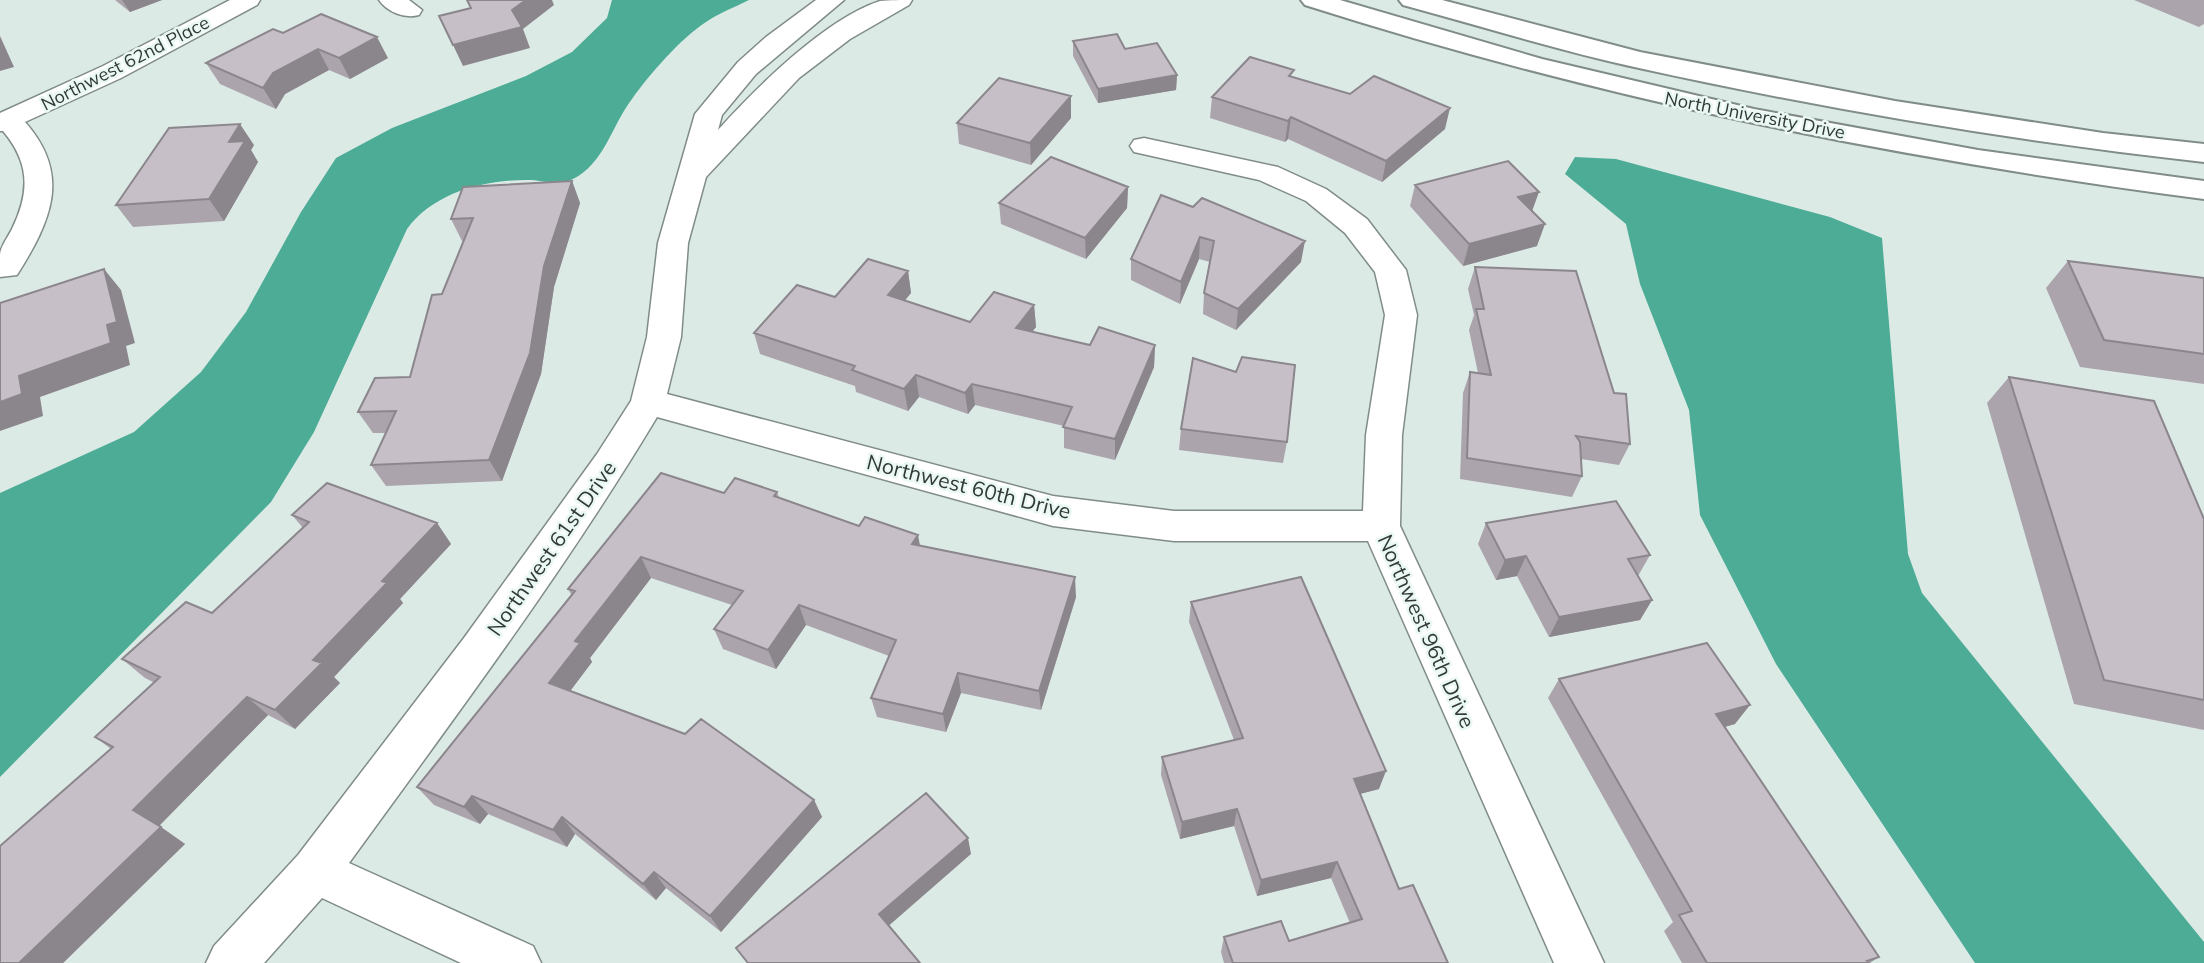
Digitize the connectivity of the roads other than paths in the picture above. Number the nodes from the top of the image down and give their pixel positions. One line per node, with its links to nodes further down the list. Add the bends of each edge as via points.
1 (248, 0): 6 (street, Northwest 62nd Place, via 113,72)
2 (832, 0): 9 (street, Northwest 61st Drive, via 775,41 709,114)
3 (900, 0): 9 (street, Northwest 61st Drive, via 804,58 746,113)
4 (1314, 0): 10 (main road, North University Drive, via 1491,54 1720,109 1930,149)
5 (1412, 0): 8 (main road, North University Drive, via 1639,60 1895,110)
6 (5, 122): 11 (street, via 35,153 40,185 34,220)
7 (1144, 146): 13 (street, Northwest 96th Drive, via 1268,173 1316,195 1356,226 1390,270 1401,315 1384,435)
8 (2204, 153)
9 (690, 182): 12 (street, Northwest 61st Drive, via 673,243 664,337)
10 (2204, 190)
11 (6, 268)
12 (648, 402): 13 (street, Northwest 60th Drive, via 1053,511 1174,526); 14 (street, Northwest 61st Drive, via 494,629)
13 (1381, 526): 17 (street, Northwest 96th Drive)
14 (315, 871): 15 (street, Northwest 61st Drive); 16 (street)
15 (231, 963)
16 (516, 963)
17 (1579, 963)

